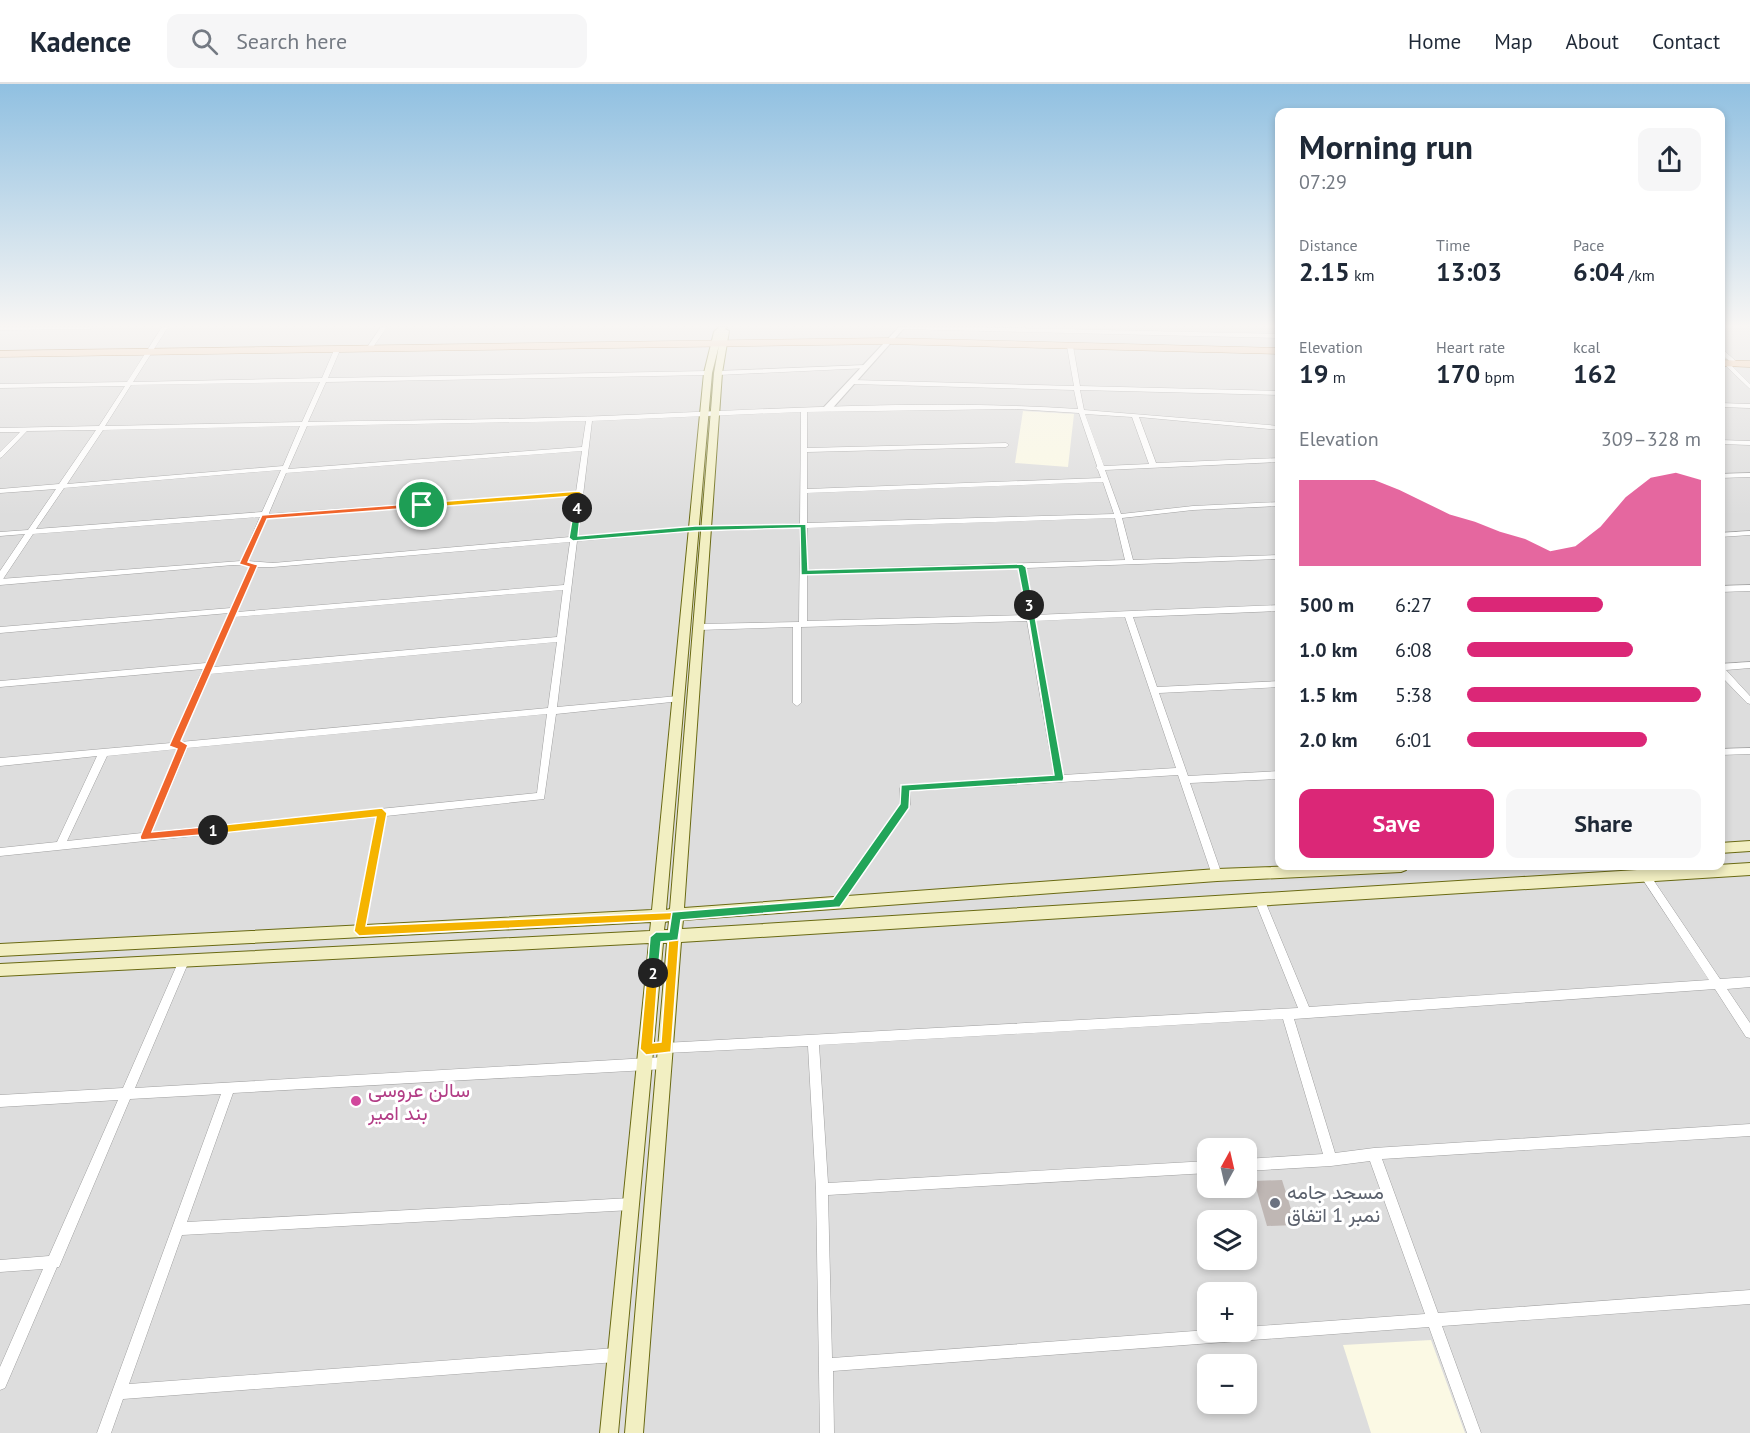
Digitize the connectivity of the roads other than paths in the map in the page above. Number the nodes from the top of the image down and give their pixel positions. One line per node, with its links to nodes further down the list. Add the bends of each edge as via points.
1 (126, 390): 17 (street)
2 (319, 390): 16 (street)
3 (711, 390): 13 (main road)
4 (845, 390): 10 (street)
5 (1077, 390): 12 (street)
6 (1176, 390): 7 (street)
7 (1275, 393)
8 (1725, 405): 9 (street)
9 (1750, 406)
10 (827, 409): 11 (street); 12 (street, via 1015,407)
11 (804, 410): 13 (street); 25 (street)
12 (1081, 411): 14 (street); 29 (street)
13 (709, 415): 15 (street); 42 (main road)
14 (1135, 415): 18 (street); 28 (street)
15 (589, 419): 16 (street); 24 (street)
16 (304, 424): 17 (street); 30 (street)
17 (101, 428): 20 (street); 34 (street)
18 (1275, 428)
19 (0, 430): 20 (street)
20 (25, 430): 26 (street)
21 (1725, 442): 22 (street)
22 (1750, 443)
23 (1006, 445): 25 (street)
24 (585, 449): 30 (street); 37 (street)
25 (804, 450): 36 (street)
26 (0, 456)
27 (1275, 460): 28 (street)
28 (1153, 465): 29 (street)
29 (1100, 468): 33 (street)
30 (285, 470): 34 (street); 39 (street)
31 (1750, 475): 32 (street)
32 (1725, 476)
33 (1103, 480): 36 (street); 40 (street)
34 (62, 486): 35 (street); 43 (street)
35 (0, 491)
36 (804, 491): 41 (street)
37 (579, 494): 39 (street); 47 (street)
38 (1275, 504): 40 (street)
39 (265, 515): 43 (street); 50 (street)
40 (1118, 516): 41 (street); 49 (street)
41 (804, 526): 42 (street); 53 (street)
42 (701, 528): 47 (street); 63 (main road); 73 (main road)
43 (31, 532): 45 (street); 54 (street)
44 (1750, 533): 46 (street)
45 (0, 534)
46 (1725, 535)
47 (573, 538): 51 (street); 55 (street)
48 (1275, 557): 49 (street)
49 (1130, 563): 52 (street)
50 (243, 564): 51 (street); 54 (street)
51 (254, 565): 59 (street)
52 (1022, 567): 53 (street); 61 (street)
53 (804, 573): 62 (street)
54 (0, 579)
55 (567, 587): 59 (street); 65 (street)
56 (1750, 588): 57 (street)
57 (1725, 589)
58 (1275, 608): 60 (street)
59 (232, 613): 64 (street); 67 (street)
60 (1128, 613): 61 (street); 72 (street)
61 (1031, 618): 62 (street); 84 (street)
62 (800, 624): 63 (street); 75 (street)
63 (699, 627): 98 (main road)
64 (0, 630)
65 (561, 639): 67 (street); 76 (street)
66 (1750, 666): 68 (street)
67 (208, 668): 70 (street); 77 (street)
68 (1725, 668)
69 (1725, 674): 74 (street)
70 (0, 684)
71 (1275, 684): 72 (street)
72 (1154, 690): 82 (street)
73 (678, 699): 76 (street); 99 (main road)
74 (1750, 701)
75 (797, 703)
76 (552, 711): 77 (street); 85 (street, via 541,796)
77 (179, 745): 79 (street); 86 (street)
78 (1750, 751): 80 (street)
79 (104, 752): 81 (street); 87 (street)
80 (1725, 752)
81 (0, 762)
82 (1183, 775): 83 (street); 84 (street); 95 (street)
83 (1275, 775)
84 (1059, 778): 97 (street, via 905,788 905,805)
85 (382, 813): 86 (street); 100 (street)
86 (145, 837): 87 (street)
87 (60, 846): 90 (street)
88 (1750, 846): 89 (main road)
89 (1725, 848)
90 (0, 852)
91 (1725, 869): 92 (main road)
92 (1750, 869)
93 (1319, 870): 95 (main road)
94 (1642, 870): 96 (main road); 107 (street)
95 (1217, 875): 97 (main road)
96 (1260, 901): 101 (main road); 108 (street)
97 (836, 903): 98 (main road)
98 (676, 915): 99 (main road); 101 (main road)
99 (657, 916): 100 (main road); 102 (main road)
100 (359, 931): 103 (main road)
101 (674, 936): 102 (main road); 112 (main road)
102 (656, 937): 104 (main road); 113 (main road)
103 (0, 950)
104 (184, 961): 105 (main road); 117 (street)
105 (0, 970)
106 (1750, 982): 107 (street)
107 (1718, 984): 108 (street); 110 (street)
108 (1305, 1011): 109 (street)
109 (1287, 1014): 111 (street); 121 (street)
110 (1750, 1033)
111 (813, 1039): 112 (street); 124 (street)
112 (666, 1048): 113 (street); 114 (main road)
113 (646, 1049): 115 (main road)
114 (665, 1063): 115 (street); 137 (main road)
115 (645, 1065): 116 (street); 125 (main road)
116 (229, 1088): 117 (street); 126 (street)
117 (126, 1094): 118 (street); 127 (street)
118 (0, 1101)
119 (1750, 1130): 120 (street)
120 (1374, 1154): 121 (street); 130 (street)
121 (1331, 1160): 122 (street)
122 (1257, 1164)
123 (1197, 1168): 124 (street)
124 (822, 1189): 132 (street)
125 (631, 1204): 126 (street); 131 (main road)
126 (178, 1229): 134 (street)
127 (54, 1262): 128 (street); 133 (street)
128 (0, 1266)
129 (1750, 1297): 130 (street)
130 (1433, 1320): 132 (street); 139 (street)
131 (616, 1355): 134 (street); 136 (main road)
132 (826, 1365): 138 (street)
133 (0, 1383)
134 (118, 1392): 135 (street)
135 (104, 1433)
136 (609, 1433)
137 (634, 1433)
138 (827, 1433)
139 (1474, 1433)

